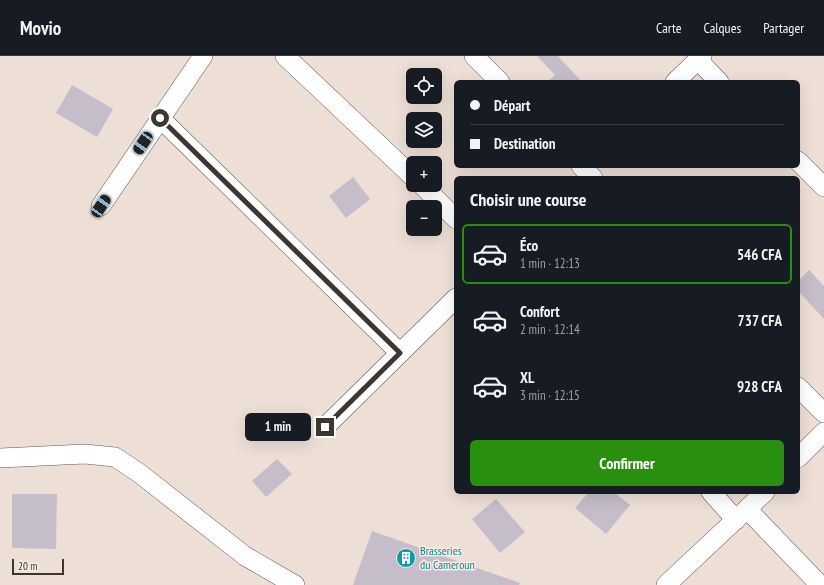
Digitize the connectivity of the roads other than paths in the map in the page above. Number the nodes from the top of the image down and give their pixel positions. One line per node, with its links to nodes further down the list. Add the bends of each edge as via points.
1 (203, 56): 8 (street)
2 (285, 56): 10 (street)
3 (474, 56): 5 (street)
4 (700, 58): 6 (street); 7 (street)
5 (498, 80)
6 (677, 80)
7 (717, 80)
8 (160, 118): 13 (street); 16 (street)
9 (800, 163): 11 (street)
10 (406, 169)
11 (824, 187)
12 (429, 192): 14 (street)
13 (101, 206)
14 (454, 218)
15 (454, 300): 16 (street)
16 (400, 353): 19 (street)
17 (800, 389): 18 (street)
18 (824, 413)
19 (325, 427)
20 (824, 432): 21 (street)
21 (800, 456)
22 (0, 458): 26 (street, via 85,454 115,457 245,556)
23 (713, 494): 25 (street)
24 (763, 494): 25 (street)
25 (742, 515): 27 (street); 28 (street)
26 (295, 585)
27 (666, 585)
28 (820, 585)

